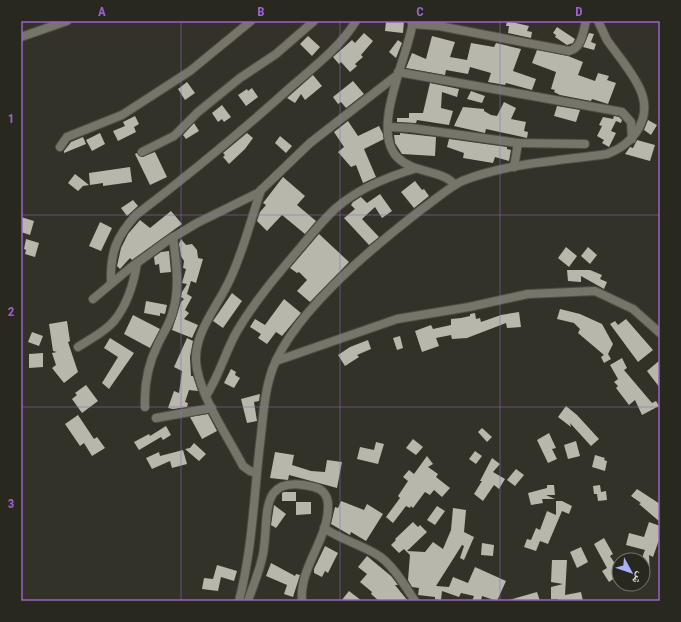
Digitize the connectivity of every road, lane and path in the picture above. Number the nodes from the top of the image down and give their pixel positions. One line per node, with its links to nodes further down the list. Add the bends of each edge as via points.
1 (67, 21): 8 (street)
2 (251, 21): 14 (street, via 190,71 122,114 67,137)
3 (314, 21): 15 (street, via 276,54 240,78 198,112 174,136)
4 (356, 21): 22 (street, via 344,38 282,95 136,215 120,235 113,251 110,265)
5 (586, 21): 7 (street, via 580,42 569,51)
6 (598, 21): 11 (street, via 606,39 643,95 642,122)
7 (413, 22): 9 (street)
8 (21, 37)
9 (397, 74): 10 (street); 11 (street, via 622,112 631,122); 19 (street, via 310,144)
10 (388, 127): 12 (street); 17 (street, via 391,150)
11 (632, 139): 16 (street, via 621,148 607,154)
12 (518, 143): 13 (street); 16 (street)
13 (585, 144)
14 (60, 147)
15 (142, 152)
16 (514, 167): 18 (street, via 484,173)
17 (414, 169): 18 (street, via 445,178); 27 (street, via 397,174 358,193 336,208 320,224 273,280 246,318)
18 (454, 185): 26 (street, via 397,228 350,270 292,333)
19 (261, 190): 20 (street, via 247,200); 27 (street, via 232,276 197,346 197,370)
20 (173, 237): 21 (street); 28 (street, via 177,270 174,309 169,325 151,360 144,394)
21 (137, 263): 22 (street); 25 (street, via 134,281 114,321 100,334)
22 (111, 283): 23 (street)
23 (93, 299)
24 (660, 333): 26 (street, via 633,309 595,291 528,294 397,319)
25 (78, 347)
26 (276, 360): 31 (street, via 269,378)
27 (206, 396): 29 (street)
28 (145, 407)
29 (212, 408): 30 (street); 31 (street, via 243,466)
30 (156, 418)
31 (256, 473): 33 (street, via 252,530)
32 (324, 528): 34 (street, via 328,503 320,489 304,485 284,486 274,492 266,512 262,556); 35 (street, via 302,585); 36 (street, via 385,560)
33 (239, 601)
34 (248, 601)
35 (302, 601)
36 (415, 601)

